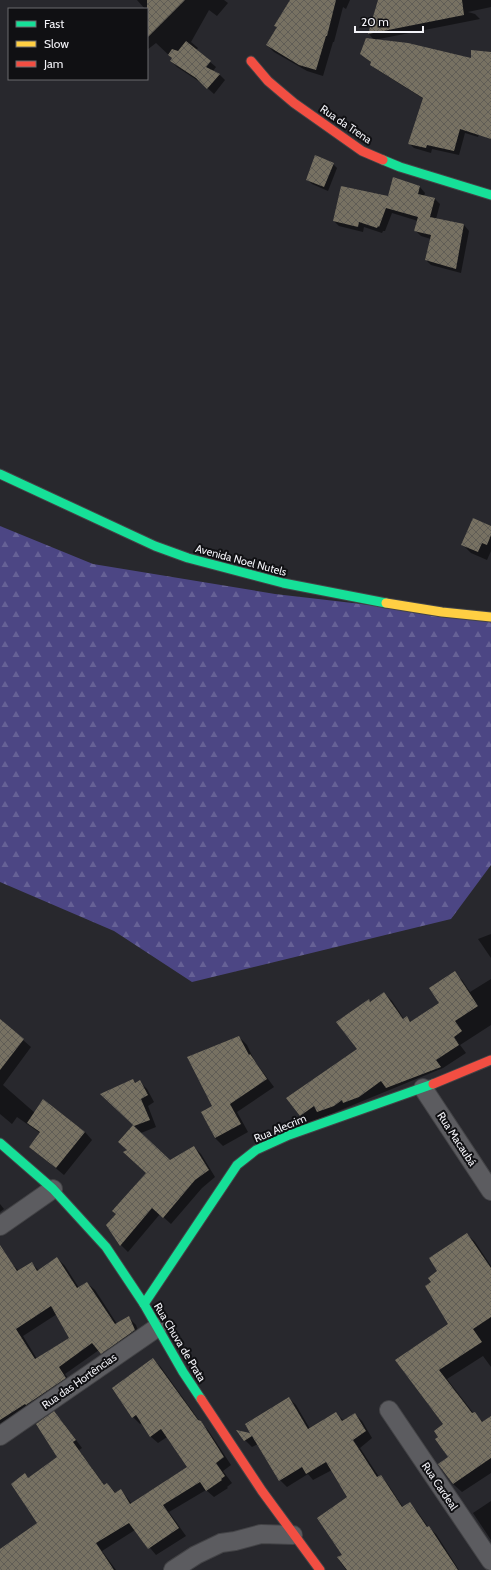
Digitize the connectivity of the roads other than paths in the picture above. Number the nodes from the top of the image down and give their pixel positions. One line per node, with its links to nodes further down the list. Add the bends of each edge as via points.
1 (251, 61): 2 (street, Rua da Trena, via 268,81 294,103 362,151 400,167)
2 (491, 195)
3 (0, 474): 4 (street, Avenida Noel Nutels, via 155,546 188,558 283,583 365,600)
4 (491, 617)
5 (491, 1060): 6 (street, Rua Alecrim)
6 (423, 1088): 9 (street, Rua Macaubá); 11 (street, Rua Alecrim, via 289,1135 256,1150 229,1176)
7 (0, 1143): 8 (street, Rua Chuva de Prata)
8 (53, 1189): 10 (street); 11 (street, Rua Chuva de Prata, via 106,1247)
9 (491, 1190)
10 (0, 1226)
11 (144, 1304): 12 (street, Rua Chuva de Prata)
12 (158, 1327): 14 (street, Rua das Hortências); 15 (street, Rua Chuva de Prata, via 183,1372)
13 (390, 1410): 16 (street, Rua Cardeal)
14 (0, 1436)
15 (293, 1535): 17 (street, via 260,1534 221,1543); 18 (street, Rua Chuva de Prata)
16 (491, 1561)
17 (172, 1570)
18 (320, 1570)

